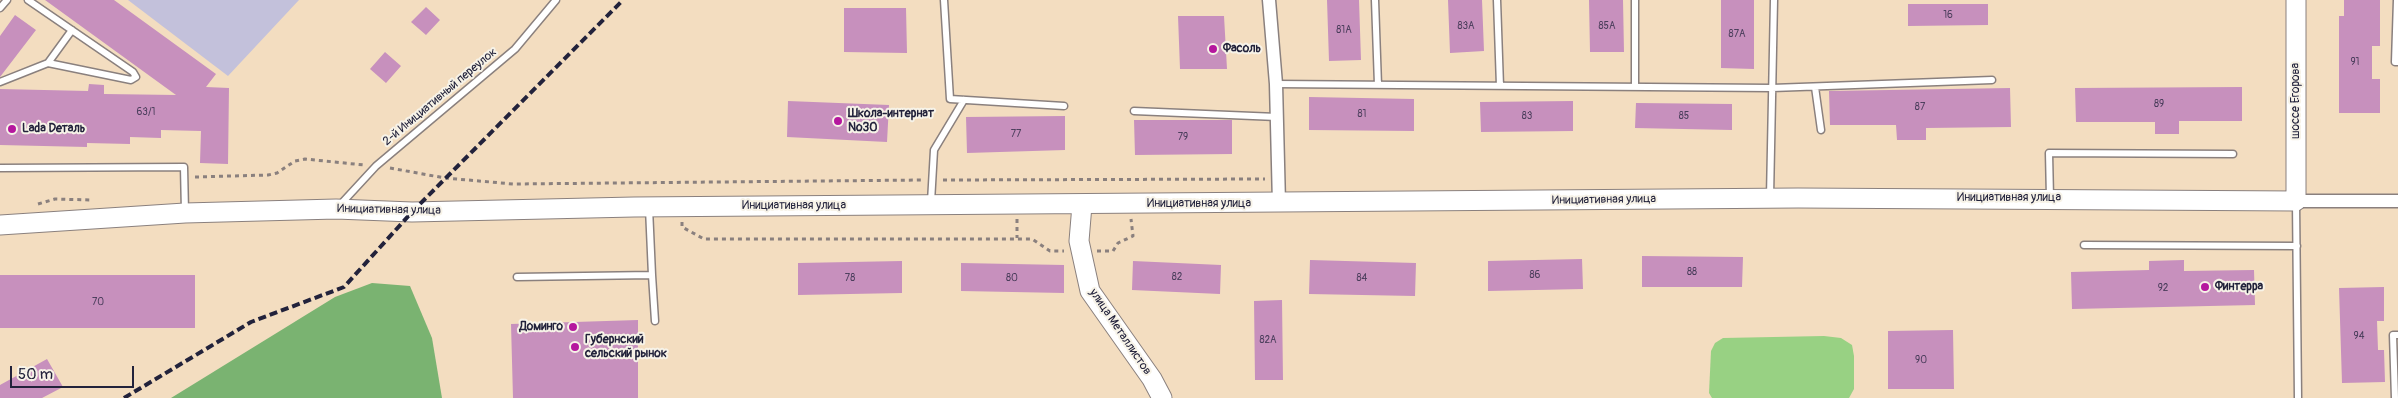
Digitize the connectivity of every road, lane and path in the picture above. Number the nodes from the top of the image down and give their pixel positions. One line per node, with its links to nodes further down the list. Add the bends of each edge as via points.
1 (7, 0): 12 (lane)
2 (28, 0): 13 (lane)
3 (556, 0): 30 (lane, 2-й Инициативный переулок, via 515,49)
4 (944, 0): 24 (lane, via 950,99)
5 (1268, 0): 18 (street)
6 (1375, 0): 19 (lane)
7 (1497, 0): 20 (lane)
8 (1636, 0): 21 (lane)
9 (1774, 0): 23 (lane)
10 (2296, 0): 39 (main road, шоссе Егорова)
11 (2397, 0): 14 (lane)
12 (0, 8)
13 (72, 30): 15 (lane); 15 (lane, via 136,77 131,80)
14 (2398, 62)
15 (48, 63): 17 (lane)
16 (1992, 80): 22 (lane)
17 (0, 82)
18 (1276, 84): 19 (lane); 27 (street)
19 (1378, 85): 20 (lane)
20 (1500, 86): 21 (lane)
21 (1635, 87): 23 (lane)
22 (1815, 87): 23 (lane); 28 (lane)
23 (1772, 88): 37 (lane)
24 (964, 100): 25 (lane); 35 (lane, via 934,150)
25 (1064, 106)
26 (1134, 111): 27 (lane)
27 (1277, 118): 34 (street)
28 (1820, 130)
29 (2233, 154): 38 (lane, via 2049,153)
30 (376, 166): 32 (path, via 304,159 268,175); 36 (path, via 446,178 513,184); 47 (lane, 2-й Инициативный переулок)
31 (0, 168): 32 (lane, via 184,167)
32 (184, 177): 48 (lane)
33 (1125, 178): 34 (path); 35 (path); 41 (path)
34 (1278, 179): 42 (street)
35 (932, 180): 36 (path); 43 (lane)
36 (680, 182): 46 (path)
37 (1770, 198): 38 (main road, Инициативная улица); 42 (main road, Инициативная улица)
38 (2050, 198): 39 (main road, Инициативная улица)
39 (2296, 201): 40 (street, Инициативная улица); 51 (lane)
40 (2398, 201)
41 (1129, 204): 42 (main road, Инициативная улица); 44 (main road, Инициативная улица); 52 (path, via 1133,236 1118,243 1113,251)
42 (1279, 204)
43 (930, 205): 44 (main road, Инициативная улица); 46 (main road, Инициативная улица)
44 (1082, 205): 52 (main road, улица Металлистов)
45 (649, 207): 46 (main road, Инициативная улица); 47 (main road, Инициативная улица, via 412,212); 53 (lane)
46 (681, 207): 52 (path, via 682,227 704,240 1032,239 1050,251)
47 (336, 209): 48 (main road, Инициативная улица)
48 (185, 213): 49 (main road, Инициативная улица)
49 (0, 225)
50 (2084, 245): 51 (lane)
51 (2297, 246): 58 (lane)
52 (1082, 251): 57 (main road, улица Металлистов, via 1090,291 1152,378)
53 (652, 275): 54 (lane); 55 (lane)
54 (517, 277)
55 (654, 322)
56 (2398, 335): 59 (lane, via 2393,335)
57 (1162, 398)
58 (2298, 398)
59 (2395, 398)

